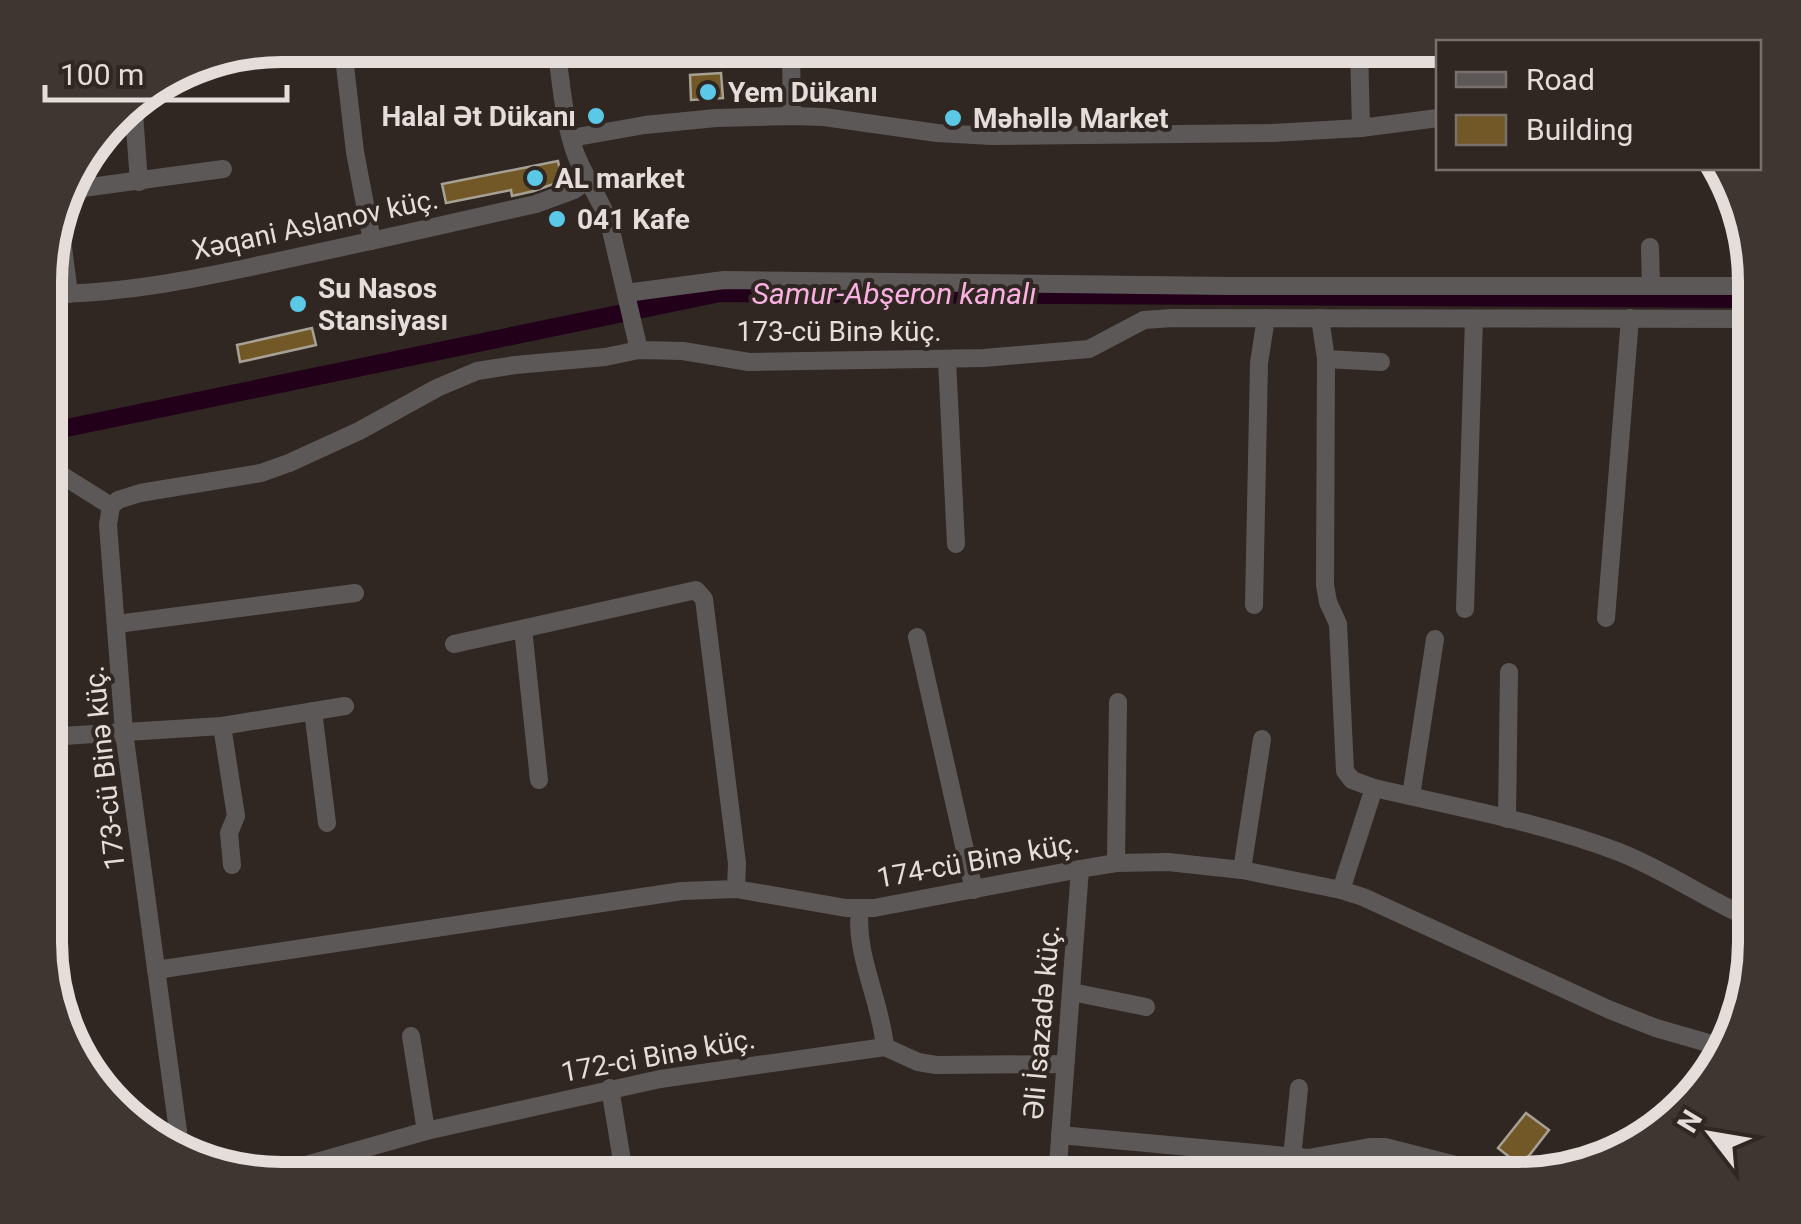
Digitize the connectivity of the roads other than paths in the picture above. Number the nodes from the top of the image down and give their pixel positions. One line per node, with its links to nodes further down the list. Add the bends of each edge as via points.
1 (345, 62): 14 (street)
2 (559, 62): 9 (street)
3 (791, 62): 5 (street)
4 (1359, 62): 8 (street)
5 (792, 116): 8 (street, via 992,136); 9 (street, via 644,125)
6 (1436, 118): 8 (street)
7 (134, 120): 12 (street)
8 (1361, 128)
9 (570, 138): 11 (street)
10 (222, 168): 12 (street)
11 (588, 180): 14 (street, Xəqani Aslanov küç., via 536,204); 19 (street, via 604,208)
12 (139, 182): 13 (street)
13 (84, 188)
14 (372, 240): 21 (street, Xəqani Aslanov küç., via 194,278)
15 (1650, 247): 17 (street)
16 (64, 255): 21 (street)
17 (1651, 285): 18 (street); 19 (street, via 724,280)
18 (1738, 286)
19 (626, 293): 27 (street)
20 (62, 294): 21 (street, Xəqani Aslanov küç.)
21 (69, 294)
22 (1266, 318): 23 (street, 173-cü Binə küç.); 29 (street, 173-cü Binə küç., via 1144,320 1088,349); 35 (street, via 1259,363)
23 (1320, 318): 25 (street, 173-cü Binə küç.); 28 (street)
24 (1630, 318): 25 (street, 173-cü Binə küç.); 26 (street, 173-cü Binə küç.); 37 (street)
25 (1474, 319): 36 (street)
26 (1738, 319)
27 (639, 350): 29 (street, 173-cü Binə küç., via 750,362); 32 (street, 173-cü Binə küç., via 477,371 289,463 140,492)
28 (1326, 358): 30 (street); 52 (street, via 1325,586 1338,624 1345,771)
29 (946, 360): 33 (street)
30 (1381, 362)
31 (62, 475): 32 (street)
32 (110, 506): 38 (street, 173-cü Binə küç.)
33 (956, 544)
34 (355, 594): 38 (street)
35 (1254, 604)
36 (1464, 609)
37 (1606, 618)
38 (117, 624): 48 (street, 173-cü Binə küç.)
39 (524, 629): 42 (street); 51 (street); 60 (street, via 696,590 704,599)
40 (917, 637): 61 (street)
41 (1434, 639): 53 (street)
42 (454, 644)
43 (1509, 672): 54 (street)
44 (1118, 702): 56 (street)
45 (345, 706): 46 (street)
46 (313, 712): 47 (street); 55 (street)
47 (222, 726): 48 (street); 57 (street, via 236,816)
48 (124, 732): 49 (street); 65 (street, 173-cü Binə küç.)
49 (62, 736)
50 (1262, 739): 59 (street)
51 (539, 780)
52 (1374, 788): 53 (street); 62 (street)
53 (1411, 796): 54 (street)
54 (1507, 818): 64 (street, via 1645,863)
55 (327, 822)
56 (1116, 864): 58 (street, 174-cü Binə küç.); 59 (street, 174-cü Binə küç.)
57 (232, 865)
58 (1080, 869): 61 (street, 174-cü Binə küç.); 66 (street, Əli İsazadə küç.)
59 (1242, 870): 62 (street, 174-cü Binə küç.)
60 (736, 890): 63 (street, 174-cü Binə küç.); 65 (street, 174-cü Binə küç., via 608,900)
61 (974, 890): 63 (street, 174-cü Binə küç.)
62 (1342, 890): 69 (street, 174-cü Binə küç., via 1610,1010)
63 (860, 909): 70 (street, via 859,936)
64 (1738, 912)
65 (156, 970): 75 (street, 173-cü Binə küç.)
66 (1072, 992): 67 (street); 71 (street, Əli İsazadə küç.)
67 (1146, 1007)
68 (412, 1036): 74 (street)
69 (1713, 1044)
70 (885, 1047): 71 (street, 172-ci Binə küç., via 936,1065); 72 (street, 172-ci Binə küç.)
71 (1065, 1064): 76 (street, Əli İsazadə küç.)
72 (610, 1088): 74 (street, 172-ci Binə küç.); 83 (street)
73 (1299, 1088): 78 (street)
74 (426, 1131): 77 (street, 172-ci Binə küç.)
75 (179, 1135)
76 (1060, 1136): 78 (street); 79 (street, Əli İsazadə küç.)
77 (359, 1152): 81 (street, 172-ci Binə küç.); 82 (street)
78 (1292, 1158): 80 (street, via 1385,1147)
79 (1058, 1161)
80 (1427, 1161)
81 (323, 1162)
82 (362, 1162)
83 (622, 1162)

